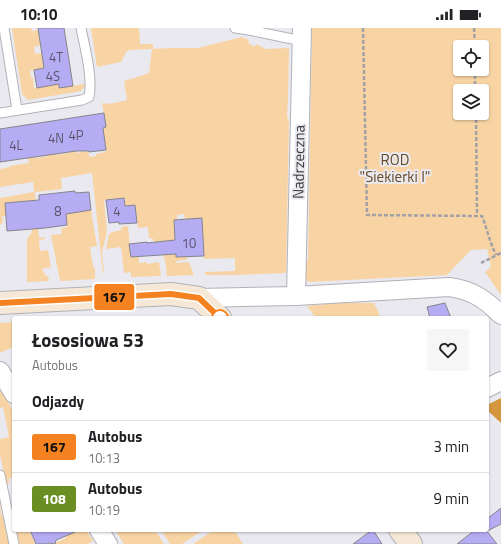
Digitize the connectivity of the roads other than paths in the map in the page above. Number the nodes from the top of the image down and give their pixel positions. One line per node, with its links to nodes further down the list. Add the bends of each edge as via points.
1 (4, 28): 5 (lane)
2 (81, 28): 5 (lane, via 90,80 89,98)
3 (235, 28): 4 (lane)
4 (302, 34): 7 (street, Nadrzeczna)
5 (17, 110): 6 (lane)
6 (0, 113)
7 (296, 296): 8 (street); 10 (street, via 461,288 490,303)
8 (199, 298): 9 (street, via 171,294); 11 (street)
9 (0, 303)
10 (501, 314)
11 (218, 316)
12 (0, 371): 15 (street)
13 (501, 382): 14 (street)
14 (489, 387)
15 (12, 391)
16 (0, 475): 19 (lane)
17 (100, 532): 20 (street)
18 (402, 532): 21 (street)
19 (14, 544)
20 (108, 544)
21 (411, 544)

